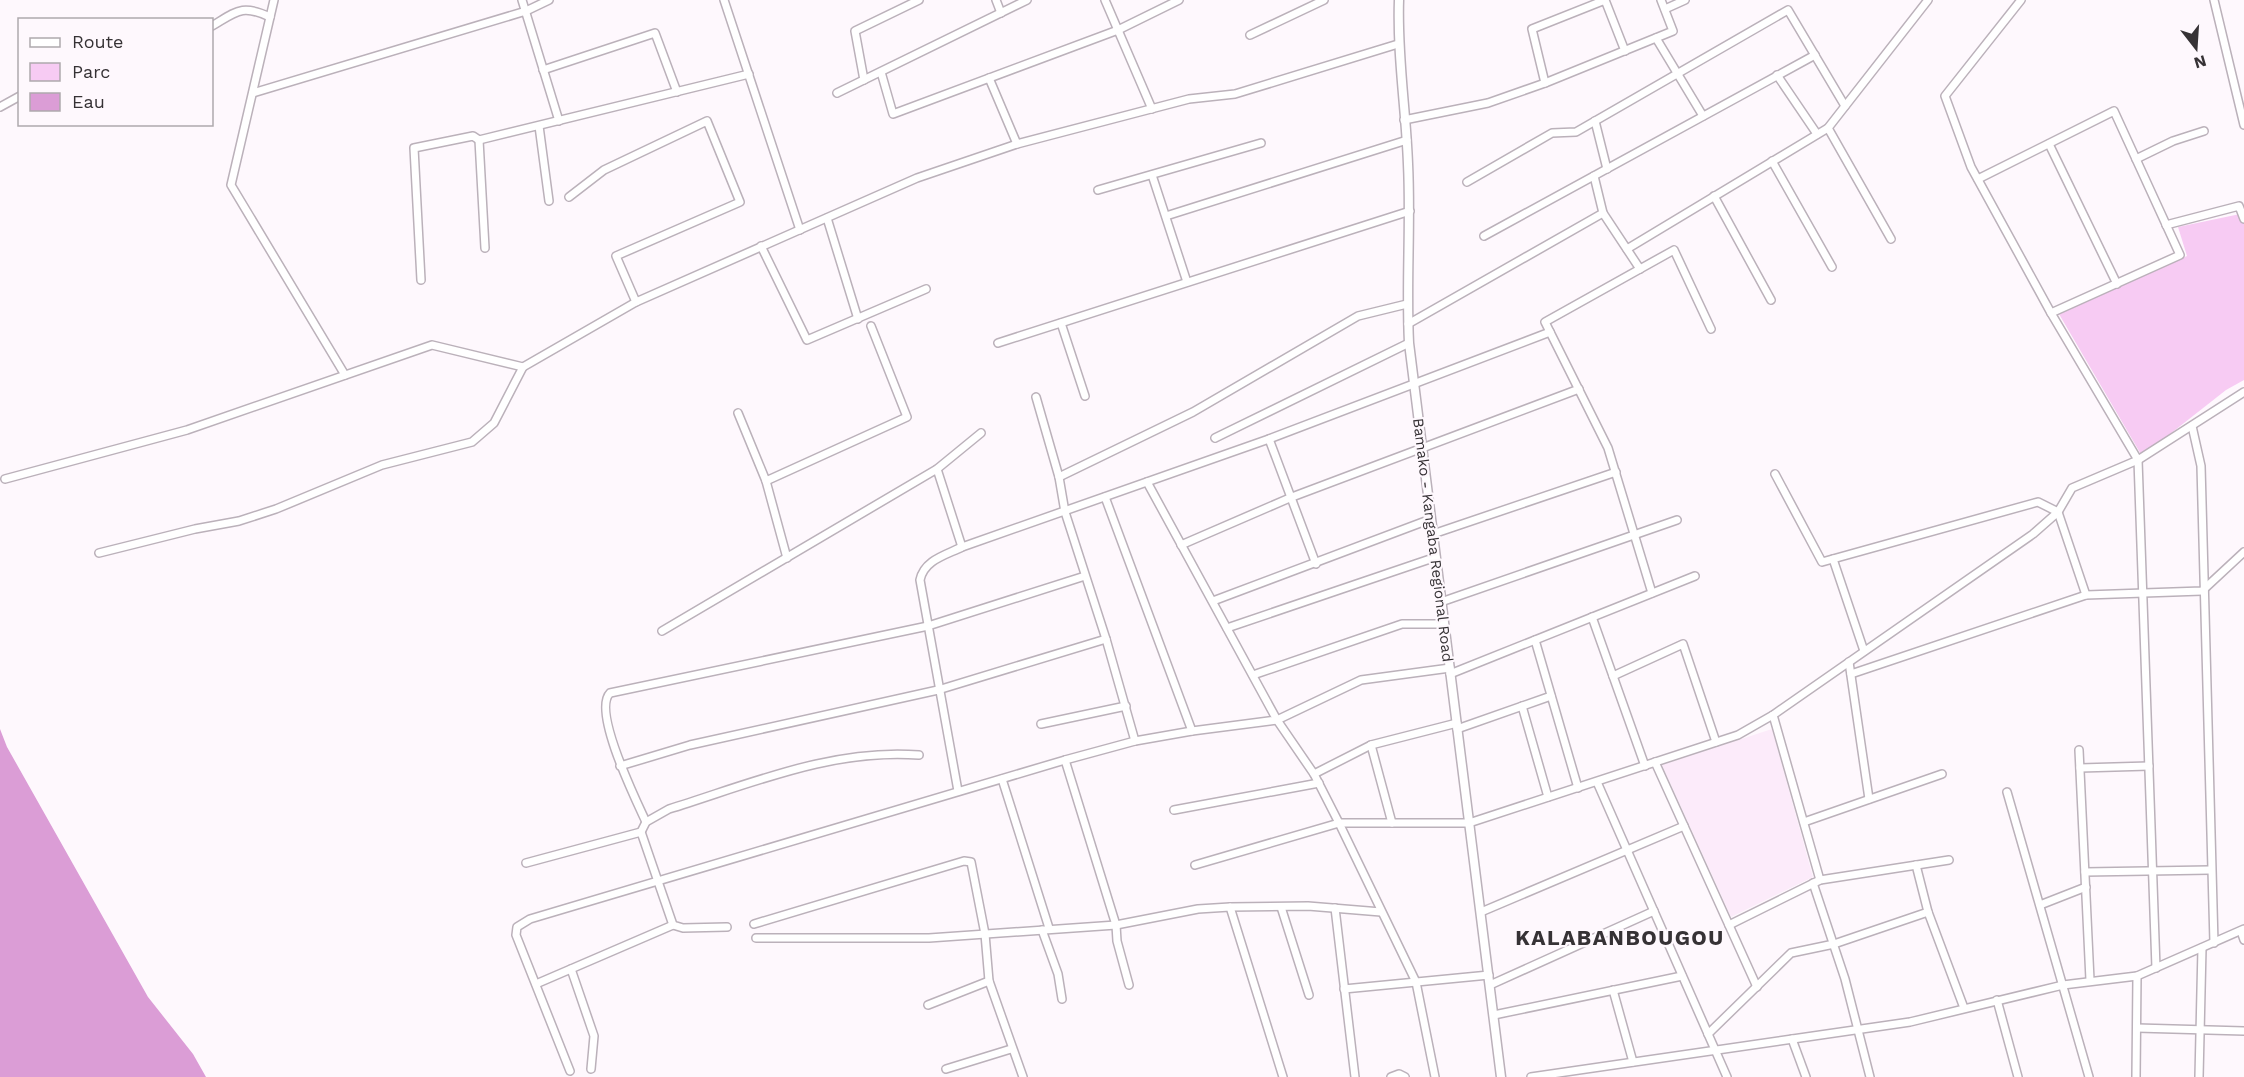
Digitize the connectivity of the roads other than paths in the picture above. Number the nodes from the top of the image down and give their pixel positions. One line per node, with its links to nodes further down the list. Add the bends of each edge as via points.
1 (274, 0): 20 (street)
2 (522, 0): 18 (street)
3 (549, 0): 18 (street)
4 (724, 0): 30 (street)
5 (919, 0): 34 (street, via 855,31)
6 (996, 0): 19 (street)
7 (1027, 0): 19 (street)
8 (1106, 0): 22 (street)
9 (1179, 0): 22 (street)
10 (1324, 0): 23 (street)
11 (1399, 0): 25 (street, Bamako - Kangaba Regional Road)
12 (1661, 0): 17 (street)
13 (1685, 0): 17 (street)
14 (1928, 0): 40 (street)
15 (2020, 0): 62 (street, via 1945,96)
16 (2214, 0): 47 (street)
17 (1665, 9): 24 (street, via 1673,31)
18 (526, 11): 28 (street); 37 (street)
19 (1001, 13): 29 (street)
20 (270, 17): 21 (street, via 249,8); 37 (street)
21 (213, 25)
22 (1118, 30): 33 (street); 42 (street)
23 (1250, 35)
24 (1656, 38): 26 (street); 31 (street)
25 (1398, 45): 42 (street, via 1235,94 1189,99); 44 (street, Bamako - Kangaba Regional Road)
26 (1625, 51): 35 (street); 35 (street, via 1605,0 1532,29)
27 (1815, 55): 31 (street, via 1788,10); 32 (street); 40 (street)
28 (543, 70): 36 (street, via 655,33); 45 (street)
29 (881, 72): 33 (street, via 893,114); 34 (street)
30 (749, 74): 36 (street); 74 (street)
31 (1678, 74): 43 (street); 46 (street)
32 (1777, 75): 43 (street); 51 (street)
33 (989, 78): 55 (street)
34 (864, 80): 38 (street)
35 (1545, 83): 44 (street, via 1488,103)
36 (677, 92): 45 (street)
37 (253, 93): 99 (street, via 231,185)
38 (837, 93)
39 (18, 97): 41 (street)
40 (1845, 106): 49 (street)
41 (0, 107)
42 (1152, 109): 55 (street)
43 (1703, 116): 59 (street)
44 (1404, 120): 53 (street, Bamako - Kangaba Regional Road)
45 (559, 121): 48 (street)
46 (1595, 121): 59 (street); 63 (street, via 1576,132 1552,133)
47 (2244, 125)
48 (539, 126): 52 (street); 67 (street)
49 (1828, 128): 51 (street); 76 (street)
50 (2204, 131): 57 (street)
51 (1817, 134): 58 (street)
52 (479, 140): 78 (street); 82 (street, via 473,136 414,148)
53 (1407, 140): 68 (street, Bamako - Kangaba Regional Road); 70 (street)
54 (1262, 143): 60 (street)
55 (1017, 144): 72 (street, via 916,178)
56 (2049, 144): 57 (street, via 2114,111); 62 (street); 84 (street)
57 (2136, 159): 73 (street)
58 (1772, 161): 65 (street); 80 (street)
59 (1607, 169): 61 (street)
60 (1152, 175): 64 (street); 70 (street)
61 (1594, 176): 69 (street); 75 (street)
62 (1978, 179): 89 (street)
63 (1467, 182)
64 (1098, 190)
65 (1714, 196): 79 (street); 86 (street)
66 (569, 197): 87 (street, via 604,170 707,121 740,202 616,256)
67 (549, 201)
68 (1410, 211): 83 (street); 88 (street, Bamako - Kangaba Regional Road)
69 (1603, 213): 79 (street); 92 (street)
70 (1166, 216): 83 (street)
71 (2244, 216): 73 (street, via 2239,206)
72 (827, 218): 74 (street); 90 (street)
73 (2166, 225): 84 (street, via 2180,255)
74 (800, 230): 77 (street)
75 (1484, 236)
76 (1891, 239)
77 (761, 246): 87 (street); 90 (street, via 807,340)
78 (485, 248)
79 (1627, 249): 81 (street)
80 (1832, 267)
81 (1640, 269): 94 (street, via 1674,250); 95 (street, via 1545,322)
82 (421, 280)
83 (1187, 282): 91 (street)
84 (2117, 284): 89 (street)
85 (926, 289): 90 (street)
86 (1771, 300)
87 (636, 302): 98 (street)
88 (1407, 304): 92 (street, Bamako - Kangaba Regional Road); 115 (street, via 1358,316 1193,412)
89 (2051, 313): 111 (street)
90 (858, 318)
91 (1061, 323): 96 (street); 103 (street)
92 (1408, 324): 97 (street, Bamako - Kangaba Regional Road)
93 (871, 326): 117 (street, via 907,417)
94 (1711, 329)
95 (1550, 332): 100 (street); 101 (street)
96 (998, 343)
97 (1408, 343): 100 (street, Bamako - Kangaba Regional Road); 108 (street)
98 (523, 367): 99 (street, via 432,345); 130 (street, via 494,423 471,442 382,465 239,522)
99 (345, 375): 116 (street, via 187,430)
100 (1414, 384): 109 (street); 110 (street, Bamako - Kangaba Regional Road)
101 (1579, 389): 110 (street); 113 (street)
102 (2244, 392): 106 (street)
103 (1085, 396)
104 (1036, 398): 115 (street)
105 (738, 413): 117 (street)
106 (2192, 426): 111 (street); 137 (street, via 2200,466)
107 (981, 433): 112 (street)
108 (1215, 438)
109 (1269, 439): 118 (street); 120 (street)
110 (1422, 450): 120 (street); 123 (street, Bamako - Kangaba Regional Road)
111 (2138, 460): 122 (street, via 2072,488); 139 (street)
112 (937, 469): 128 (street); 132 (street)
113 (1616, 472): 125 (street); 126 (street)
114 (1775, 474): 133 (street, via 1822,562)
115 (1059, 477): 121 (street)
116 (5, 479)
117 (766, 481): 132 (street)
118 (1147, 482): 119 (street); 127 (street)
119 (1105, 497): 121 (street); 164 (street)
120 (1292, 497): 127 (street); 134 (street)
121 (1065, 512): 128 (street); 135 (street)
122 (2058, 512): 133 (street, via 2038,502); 140 (street); 150 (street, via 2033,534)
123 (1431, 519): 125 (street, Bamako - Kangaba Regional Road); 134 (street)
124 (1677, 520): 126 (street)
125 (1433, 534): 131 (street, Bamako - Kangaba Regional Road)
126 (1634, 535): 138 (street); 142 (street)
127 (1181, 545): 141 (street)
128 (962, 547): 145 (street, via 922,570 920,580)
129 (2244, 552): 137 (street)
130 (99, 553)
131 (1436, 557): 142 (street, Bamako - Kangaba Regional Road); 146 (street)
132 (787, 558): 147 (street)
133 (1833, 559): 150 (street)
134 (1316, 564): 141 (street)
135 (1085, 576): 145 (street); 148 (street)
136 (1695, 576): 138 (street)
137 (2202, 591): 139 (street); 199 (street)
138 (1652, 593): 143 (street)
139 (2143, 593): 140 (street); 174 (street)
140 (2086, 595): 154 (street)
141 (1213, 601): 146 (street)
142 (1441, 602): 144 (street, Bamako - Kangaba Regional Road)
143 (1592, 617): 149 (street); 155 (street)
144 (1444, 624): 152 (street, Bamako - Kangaba Regional Road); 153 (street, via 1401,624)
145 (928, 626): 156 (street); 172 (street, via 610,693 606,701)
146 (1227, 628): 153 (street)
147 (662, 631)
148 (1106, 639): 156 (street); 158 (street)
149 (1535, 640): 152 (street); 157 (street)
150 (1864, 651): 151 (street)
151 (1849, 662): 154 (street); 160 (street)
152 (1450, 671): 161 (street, via 1361,680); 163 (street, Bamako - Kangaba Regional Road)
153 (1253, 675): 161 (street)
154 (1851, 675): 185 (street)
155 (1613, 676): 166 (street, via 1683,644); 173 (street)
156 (938, 690): 172 (street, via 690,745); 182 (street)
157 (1551, 696): 159 (street); 181 (street)
158 (1126, 706): 162 (street); 165 (street)
159 (1522, 706): 163 (street); 184 (street)
160 (1773, 715): 166 (street, via 1738,735); 188 (street)
161 (1277, 720): 164 (street); 176 (street)
162 (1041, 724)
163 (1457, 726): 167 (street); 191 (street, Bamako - Kangaba Regional Road)
164 (1192, 731): 165 (street)
165 (1135, 741): 170 (street)
166 (1716, 742): 171 (street)
167 (1371, 745): 176 (street); 189 (street)
168 (2079, 750): 175 (street)
169 (919, 755): 187 (street, via 888,752 835,759 669,809)
170 (1065, 760): 178 (street); 215 (street)
171 (1655, 762): 173 (street); 192 (street)
172 (620, 766): 187 (street)
173 (1645, 766): 179 (street)
174 (2149, 766): 175 (street); 200 (street)
175 (2080, 768): 201 (street)
176 (1314, 774): 180 (street)
177 (1942, 774): 185 (street)
178 (1002, 779): 182 (street); 218 (street)
179 (1597, 782): 181 (street); 194 (street)
180 (1319, 783): 186 (street); 190 (street)
181 (1578, 788): 184 (street)
182 (958, 791): 203 (street)
183 (2007, 792): 205 (street)
184 (1548, 798): 191 (street)
185 (1869, 800): 188 (street)
186 (1174, 810)
187 (646, 822): 193 (street)
188 (1804, 822): 202 (street)
189 (1392, 823): 190 (street); 191 (street)
190 (1339, 824): 197 (street); 210 (street)
191 (1469, 824): 211 (street, Bamako - Kangaba Regional Road)
192 (1684, 826): 194 (street); 216 (street)
193 (641, 832): 196 (street); 203 (street)
194 (1627, 850): 209 (street); 211 (street)
195 (1949, 860): 198 (street)
196 (526, 863)
197 (1195, 865)
198 (1916, 865): 202 (street); 212 (street)
199 (2210, 870): 200 (street); 223 (street)
200 (2153, 871): 201 (street); 226 (street)
201 (2085, 872): 204 (street)
202 (1817, 881): 216 (street); 224 (street)
203 (659, 882): 214 (street); 234 (street, via 530,919 517,927 518,943)
204 (2086, 887): 205 (street); 231 (street)
205 (2040, 905): 237 (street)
206 (1230, 907): 207 (street); 215 (street, via 1198,909); 260 (street)
207 (1281, 907): 208 (street); 241 (street)
208 (1335, 908): 210 (street); 239 (street)
209 (1654, 911): 229 (street); 236 (street)
210 (1381, 912): 233 (street)
211 (1481, 912): 228 (street, Bamako - Kangaba Regional Road)
212 (1928, 912): 224 (street); 245 (street)
213 (754, 924): 220 (street, via 964,861 974,867)
214 (672, 925): 217 (street); 227 (street)
215 (1116, 925): 218 (street); 235 (street)
216 (1729, 925): 238 (street)
217 (727, 927)
218 (1046, 929): 220 (street); 242 (street)
219 (2242, 930): 222 (street); 223 (street)
220 (985, 934): 221 (street, via 898,939); 232 (street)
221 (756, 938)
222 (2244, 940)
223 (2214, 943): 225 (street)
224 (1834, 944): 238 (street, via 1791,953); 248 (street)
225 (2202, 948): 226 (street); 249 (street)
226 (2156, 968): 230 (street)
227 (571, 969): 234 (street); 256 (street, via 594,1036)
228 (1488, 975): 233 (street); 236 (street, Bamako - Kangaba Regional Road)
229 (1683, 976): 240 (street); 251 (street)
230 (2137, 976): 231 (street); 247 (street)
231 (2090, 980): 237 (street)
232 (989, 981): 244 (street); 253 (street)
233 (1416, 982): 239 (street); 264 (street)
234 (536, 984): 258 (street)
235 (1129, 985)
236 (1490, 985): 246 (street, Bamako - Kangaba Regional Road)
237 (2062, 985): 243 (street); 271 (street)
238 (1757, 987): 251 (street)
239 (1344, 989): 261 (street)
240 (1612, 990): 246 (street); 255 (street)
241 (1309, 995)
242 (1062, 999)
243 (1997, 1000): 245 (street); 270 (street)
244 (928, 1005)
245 (1964, 1008): 248 (street, via 1910,1022)
246 (1494, 1015): 265 (street, Bamako - Kangaba Regional Road)
247 (2137, 1028): 249 (street); 272 (street)
248 (1858, 1029): 252 (street); 269 (street)
249 (2200, 1030): 250 (street); 273 (street)
250 (2244, 1031)
251 (1708, 1034): 254 (street)
252 (1792, 1039): 254 (street); 268 (street)
253 (1011, 1049): 257 (street); 259 (street)
254 (1714, 1050): 255 (street); 267 (street)
255 (1633, 1062): 266 (street)
256 (591, 1069)
257 (946, 1069)
258 (570, 1071)
259 (1023, 1077)
260 (1283, 1077)
261 (1355, 1077)
262 (1391, 1077): 263 (street)
263 (1405, 1077)
264 (1435, 1077)
265 (1502, 1077)
266 (1531, 1077)
267 (1726, 1077)
268 (1806, 1077)
269 (1870, 1077)
270 (2018, 1077)
271 (2088, 1077)
272 (2136, 1077)
273 (2199, 1077)

